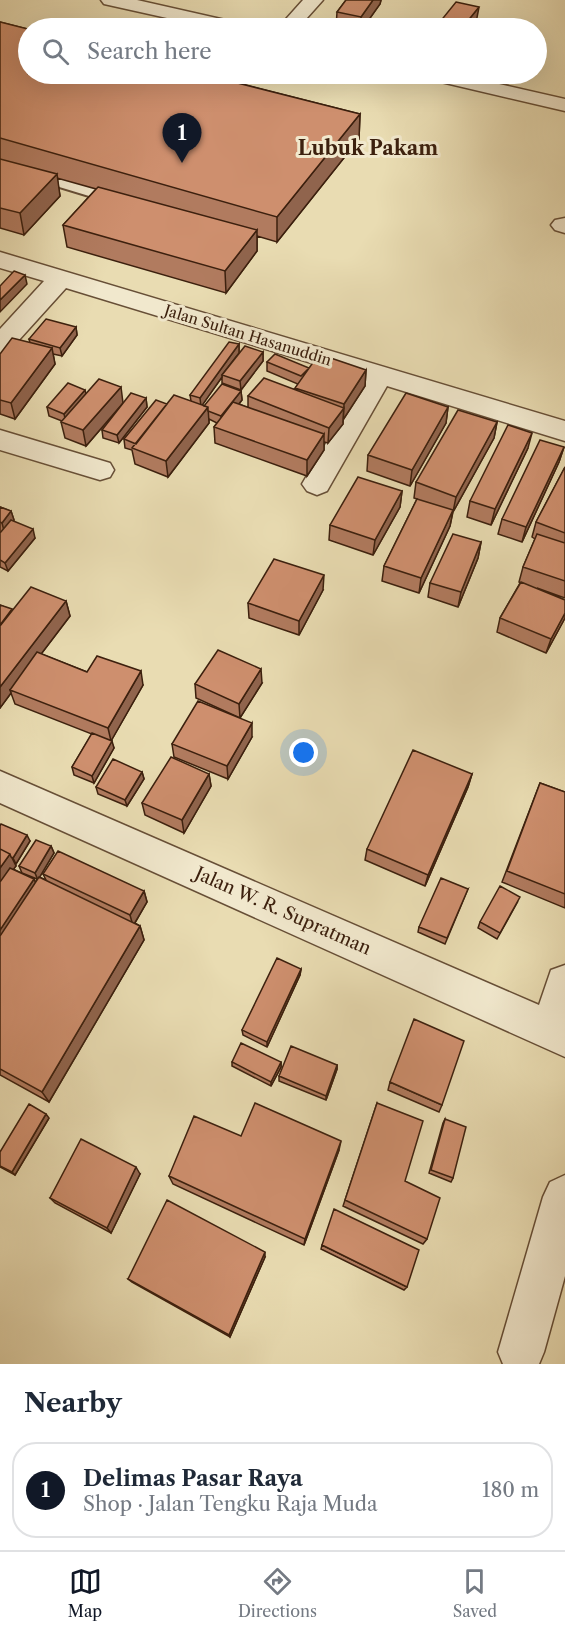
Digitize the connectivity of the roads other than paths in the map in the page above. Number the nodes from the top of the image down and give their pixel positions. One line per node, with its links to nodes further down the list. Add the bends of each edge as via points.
1 (111, 0): 3 (street)
2 (313, 0): 4 (street)
3 (191, 18)
4 (297, 18)
5 (474, 84): 6 (street)
6 (565, 105)
7 (0, 164): 8 (lane)
8 (136, 205)
9 (0, 260): 10 (street, Jalan Sultan Hasanuddin)
10 (60, 279): 11 (street); 12 (street, Jalan Sultan Hasanuddin)
11 (0, 345)
12 (380, 375): 13 (street, Jalan Sultan Hasanuddin); 16 (street)
13 (565, 431)
14 (0, 440): 15 (street)
15 (100, 470)
16 (317, 484)
17 (0, 786): 19 (street, Jalan W. R. Supratman)
18 (565, 984): 19 (street)
19 (558, 1034)
20 (565, 1197): 21 (street)
21 (521, 1352)

